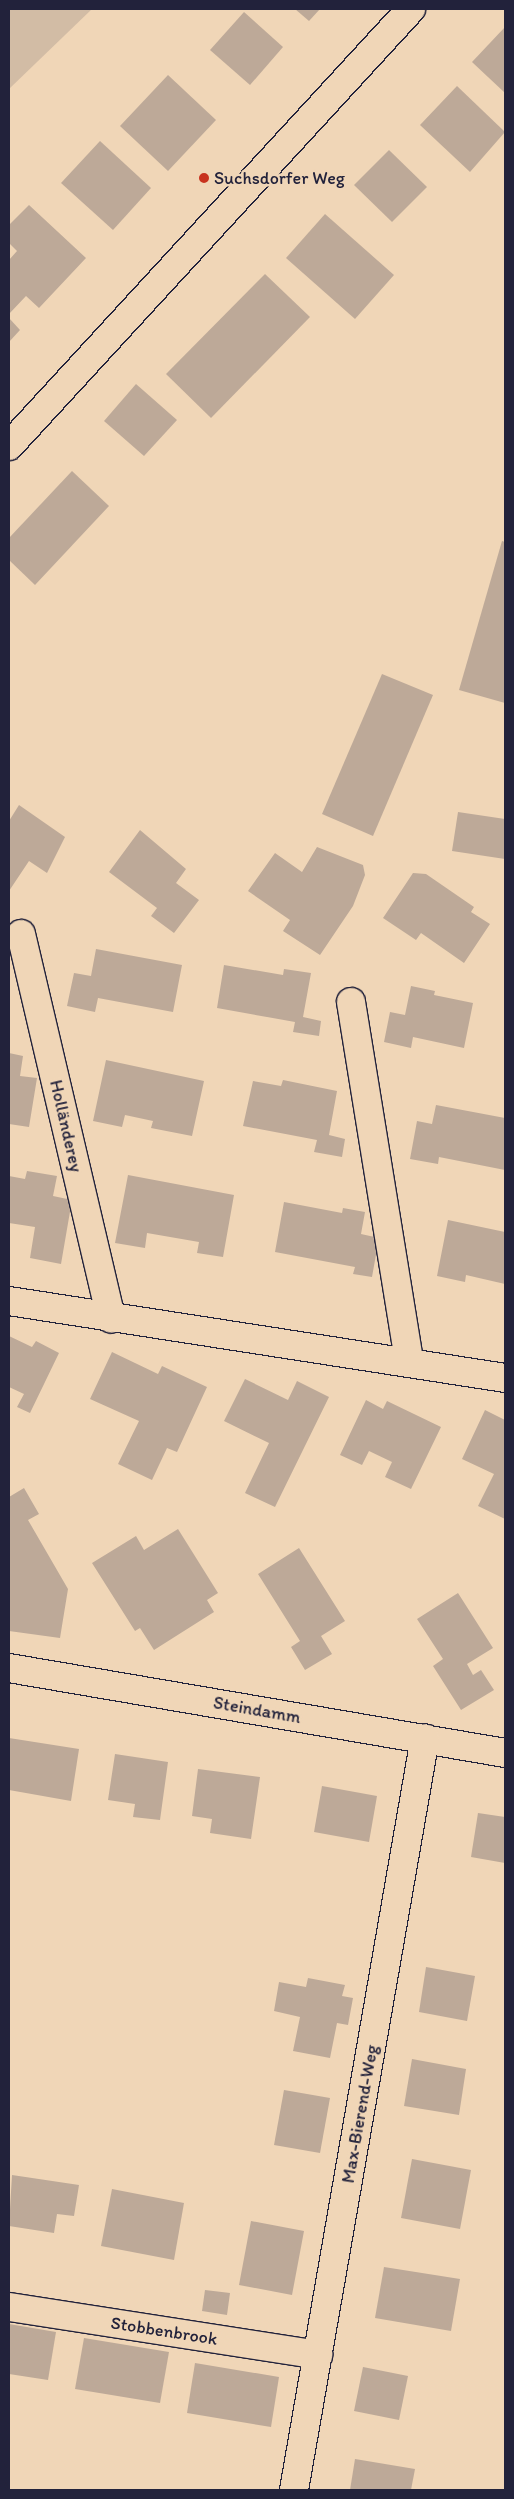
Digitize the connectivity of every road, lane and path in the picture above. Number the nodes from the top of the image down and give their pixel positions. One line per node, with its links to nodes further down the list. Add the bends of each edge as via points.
1 (411, 9): 2 (street)
2 (9, 446)
3 (21, 934): 6 (street, Holländerey)
4 (350, 1002): 7 (street)
5 (9, 1301): 6 (street)
6 (111, 1319): 7 (street)
7 (409, 1361): 8 (street)
8 (505, 1378)
9 (9, 1668): 10 (street, Steindamm)
10 (425, 1738): 11 (street, Steindamm); 13 (street, Max-Bierend-Weg)
11 (505, 1753)
12 (9, 2308): 13 (street, Stobbenbrook)
13 (318, 2355): 14 (street, Max-Bierend-Weg)
14 (294, 2490)

